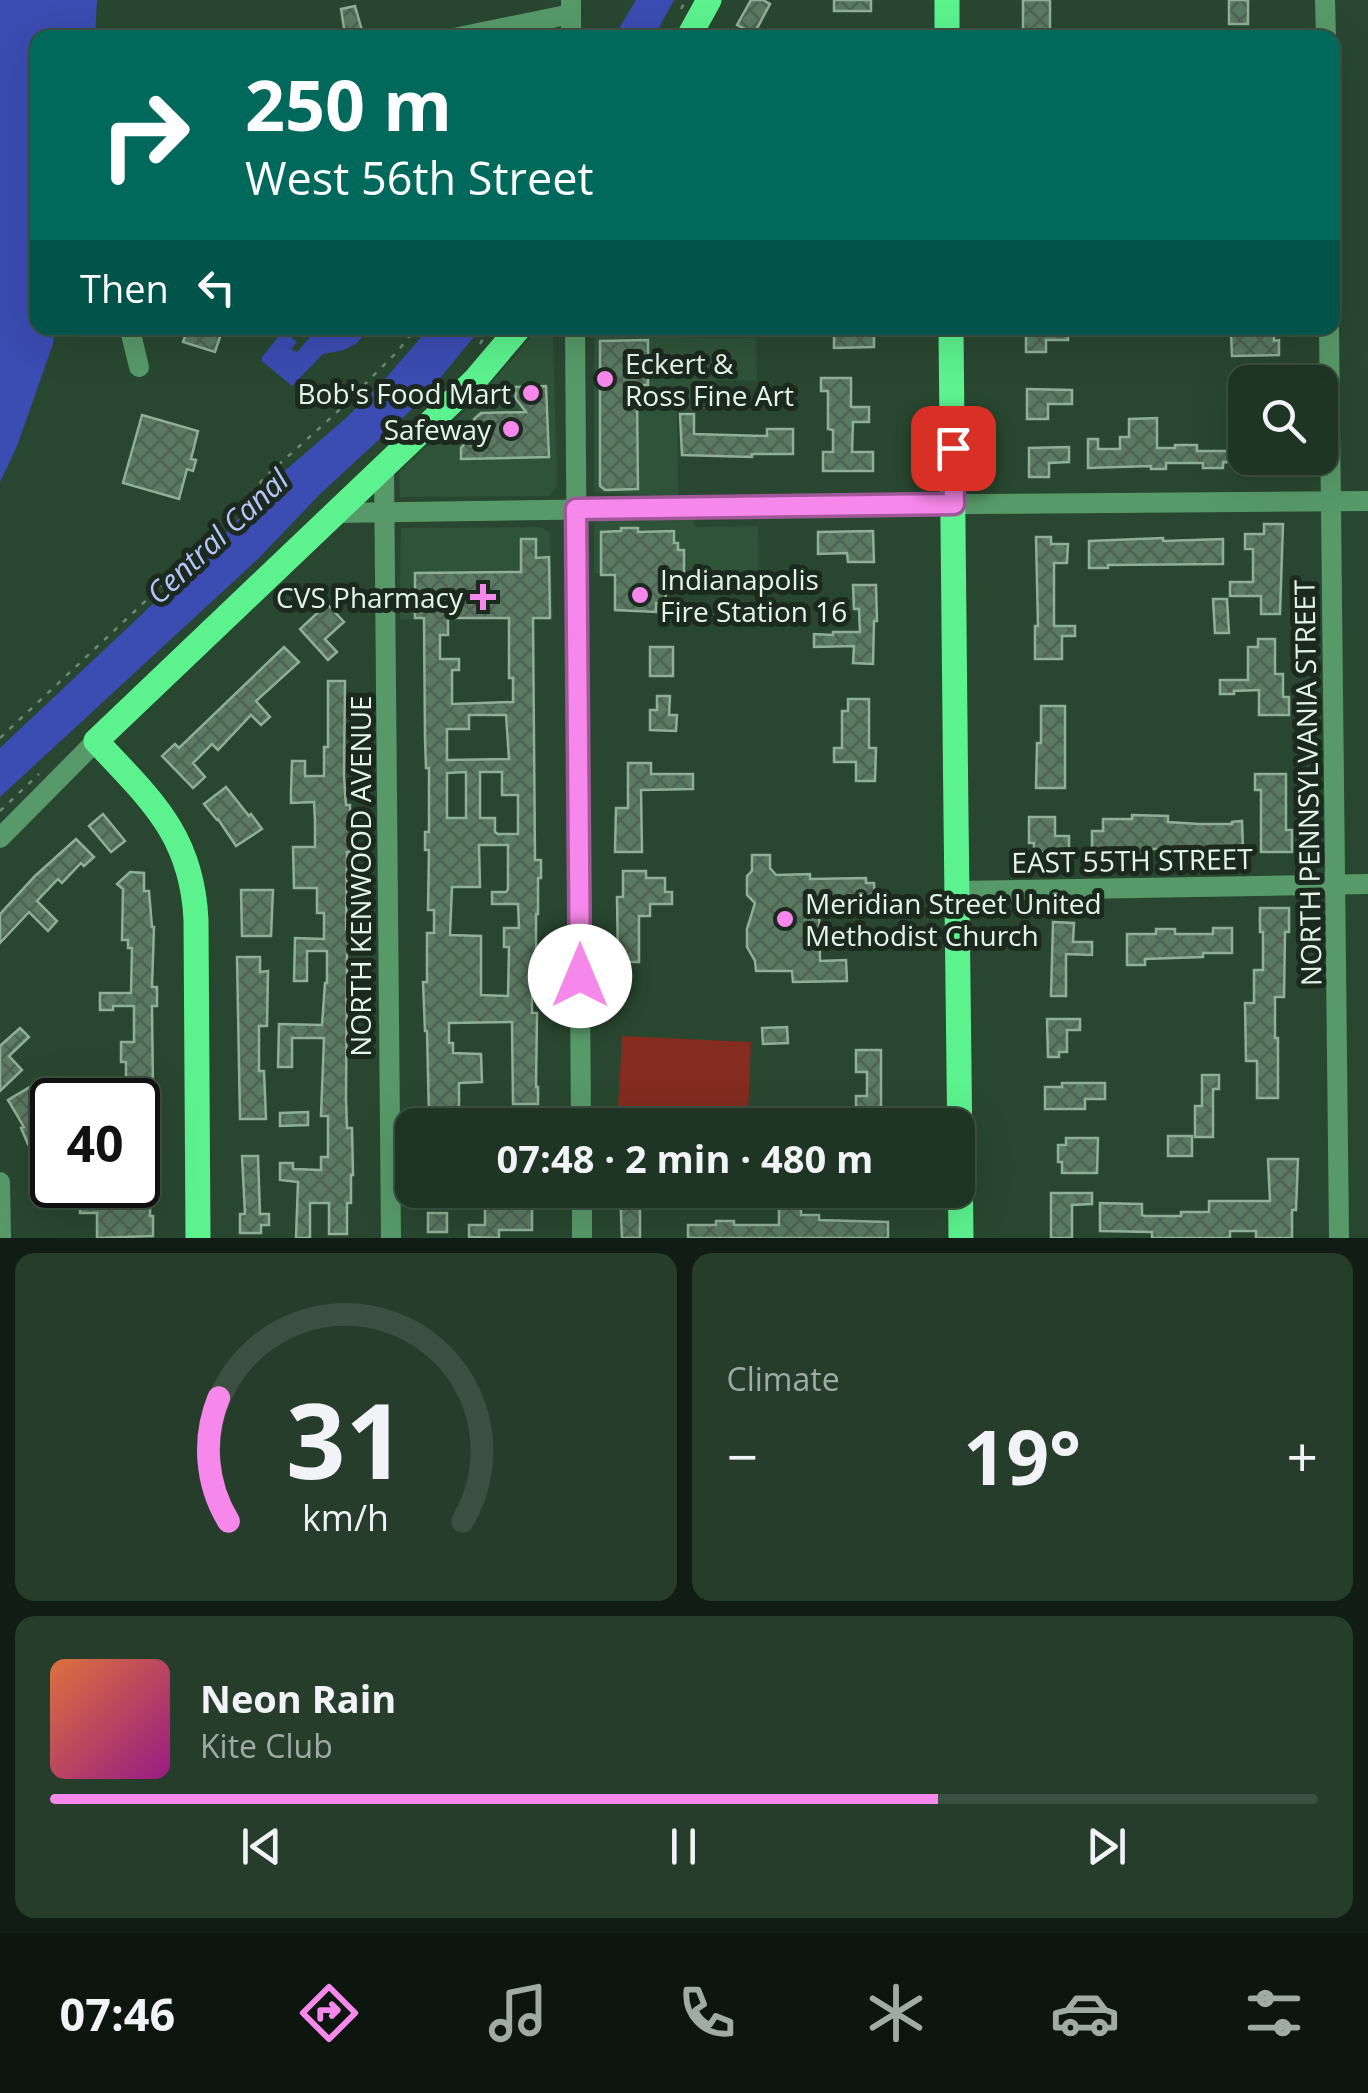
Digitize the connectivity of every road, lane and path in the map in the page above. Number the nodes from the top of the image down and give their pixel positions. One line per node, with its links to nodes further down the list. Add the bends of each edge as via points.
1 (708, 0): 6 (main road)
2 (946, 0): 7 (main road)
3 (1325, 0): 8 (street)
4 (571, 7): 5 (street)
5 (484, 30)
6 (692, 30)
7 (947, 30)
8 (1326, 30)
9 (131, 335): 15 (street)
10 (410, 335): 23 (path, via 204,546)
11 (513, 335): 16 (main road)
12 (575, 335): 20 (street)
13 (951, 335): 19 (main road)
14 (1330, 335): 17 (street, NORTH PENNSYLVANIA STREET)
15 (139, 367)
16 (384, 466): 21 (street, NORTH KENWOOD AVENUE); 22 (main road)
17 (1332, 501): 18 (street); 19 (street); 26 (street, NORTH PENNSYLVANIA STREET)
18 (1368, 501)
19 (954, 504): 20 (street); 28 (main road)
20 (576, 509): 21 (street); 29 (street)
21 (385, 513): 22 (street); 34 (street, NORTH KENWOOD AVENUE)
22 (335, 514): 24 (main road)
23 (0, 738)
24 (96, 741): 25 (street); 33 (main road, via 159,810 191,880)
25 (0, 838)
26 (1336, 884): 27 (street, EAST 55TH STREET); 28 (street, EAST 55TH STREET); 37 (street, NORTH PENNSYLVANIA STREET)
27 (1368, 884)
28 (958, 892): 36 (main road)
29 (582, 1108)
30 (0, 1182): 32 (street)
31 (582, 1208): 35 (street)
32 (1, 1238)
33 (198, 1238)
34 (391, 1238)
35 (582, 1238)
36 (961, 1238)
37 (1339, 1238)

